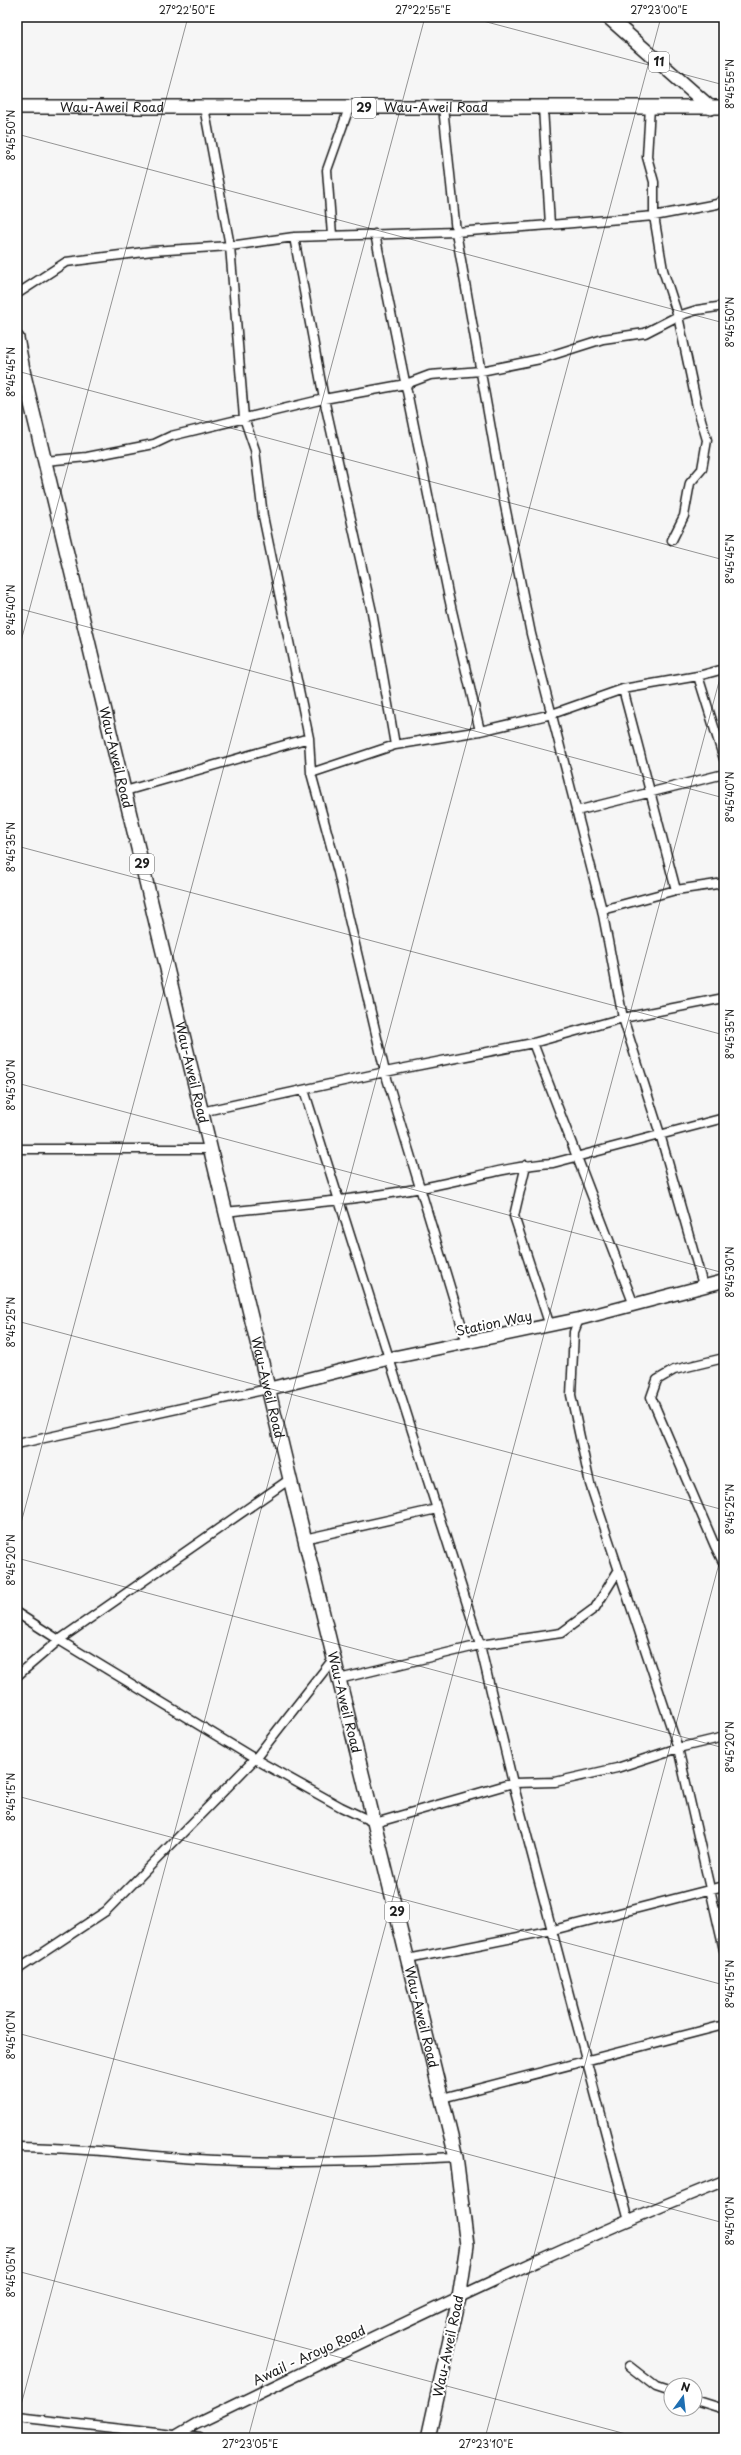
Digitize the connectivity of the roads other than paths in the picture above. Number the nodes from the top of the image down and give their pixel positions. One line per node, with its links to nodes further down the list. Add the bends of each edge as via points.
1 (608, 17): 6 (main road, 11)
2 (17, 107): 3 (main road, Wau-Aweil Road / 29)
3 (204, 107): 7 (main road, Wau-Aweil Road / 29); 16 (street)
4 (443, 107): 5 (main road, Wau-Aweil Road / 29); 7 (main road, Wau-Aweil Road / 29); 12 (street)
5 (543, 107): 8 (main road, Wau-Aweil Road / 29); 11 (street)
6 (718, 107): 8 (main road, Wau-Aweil Road / 29)
7 (349, 108): 14 (street, via 328,170)
8 (650, 108): 10 (street, via 647,157 654,182)
9 (724, 199): 10 (street, via 716,204)
10 (654, 216): 11 (street); 19 (street, via 663,270)
11 (550, 225): 12 (street)
12 (456, 232): 13 (street); 21 (street)
13 (375, 234): 14 (street); 23 (street)
14 (332, 235): 15 (street)
15 (294, 236): 16 (street); 24 (street)
16 (230, 246): 17 (street, via 152,251 66,262); 25 (street)
17 (17, 294)
18 (724, 306): 19 (street)
19 (678, 316): 21 (street, via 645,333 603,339 540,359); 27 (street, via 707,440 702,469 690,483 684,516)
20 (17, 338): 22 (main road, Wau-Aweil Road / 29)
21 (481, 371): 23 (street, via 430,375); 31 (street, via 519,577)
22 (20, 377): 26 (main road, Wau-Aweil Road / 29)
23 (406, 384): 24 (street); 32 (street, via 449,598)
24 (324, 399): 25 (street); 34 (street, via 372,612)
25 (244, 418): 26 (street, via 170,436 154,444 87,457); 33 (street, via 256,450 263,516)
26 (45, 461): 38 (main road, Wau-Aweil Road / 29)
27 (672, 540)
28 (724, 669): 29 (street)
29 (698, 676): 30 (street); 35 (street)
30 (623, 689): 31 (street); 39 (street)
31 (552, 714): 32 (street); 40 (street)
32 (480, 731): 34 (street)
33 (309, 738): 36 (street); 38 (street)
34 (395, 745): 36 (street)
35 (724, 759)
36 (311, 773): 47 (street, via 338,872)
37 (724, 774): 39 (street)
38 (125, 791): 49 (main road, Wau-Aweil Road / 29)
39 (652, 792): 40 (street); 42 (street)
40 (576, 811): 43 (street)
41 (724, 883): 42 (street)
42 (676, 890): 43 (street)
43 (602, 910): 45 (street)
44 (724, 998): 45 (street)
45 (623, 1018): 46 (street); 51 (street)
46 (533, 1043): 47 (street); 54 (street)
47 (385, 1072): 48 (street); 56 (street)
48 (304, 1090): 49 (street); 57 (street)
49 (201, 1112): 53 (main road, Wau-Aweil Road / 29)
50 (724, 1118): 51 (street)
51 (660, 1134): 54 (street); 60 (street)
52 (17, 1149): 53 (street)
53 (211, 1149): 58 (main road, Wau-Aweil Road / 29)
54 (577, 1157): 55 (street, via 553,1163); 61 (street)
55 (526, 1165): 56 (street); 63 (street, via 514,1216)
56 (421, 1188): 57 (street); 64 (street)
57 (340, 1200): 58 (street); 65 (street)
58 (225, 1212): 67 (main road, Wau-Aweil Road / 29)
59 (724, 1281): 60 (main road, Station Way)
60 (703, 1285): 61 (main road, Station Way)
61 (634, 1305): 62 (main road, Station Way)
62 (579, 1319): 63 (main road, Station Way); 75 (street, via 574,1332 571,1395 590,1484)
63 (550, 1326): 64 (main road, Station Way)
64 (467, 1343): 65 (main road, Station Way)
65 (391, 1358): 67 (main road, Station Way); 70 (street)
66 (724, 1358): 73 (street, via 674,1370 657,1380 651,1397)
67 (268, 1389): 68 (street); 69 (main road, Wau-Aweil Road / 29)
68 (17, 1444)
69 (290, 1479): 71 (main road, Wau-Aweil Road / 29); 77 (street)
70 (437, 1509): 71 (street); 78 (street)
71 (304, 1539): 79 (main road, Wau-Aweil Road / 29)
72 (724, 1544): 73 (street)
73 (715, 1546): 74 (street)
74 (724, 1564)
75 (618, 1571): 78 (street, via 595,1608 561,1633); 83 (street)
76 (17, 1614): 77 (street)
77 (59, 1640): 80 (street); 84 (street)
78 (480, 1645): 81 (street); 85 (street)
79 (334, 1658): 81 (main road, Wau-Aweil Road / 29); 84 (street)
80 (17, 1676)
81 (340, 1679): 86 (main road, Wau-Aweil Road / 29)
82 (724, 1737): 83 (street)
83 (678, 1748): 85 (street, via 616,1768 555,1782); 88 (street)
84 (255, 1759): 86 (street); 92 (street, via 106,1911)
85 (513, 1782): 86 (street); 89 (street)
86 (375, 1823): 91 (main road, Wau-Aweil Road / 29)
87 (724, 1886): 88 (street)
88 (710, 1889): 89 (street); 90 (street)
89 (553, 1930): 91 (street); 94 (street)
90 (724, 1950)
91 (408, 1959): 95 (main road, Wau-Aweil Road / 29)
92 (17, 1970)
93 (724, 2025): 94 (street)
94 (587, 2062): 95 (street); 99 (street)
95 (442, 2098): 97 (main road, Wau-Aweil Road / 29)
96 (17, 2147): 97 (street, via 58,2147 217,2160 344,2163)
97 (456, 2157): 100 (main road, Wau-Aweil Road / 29, via 466,2245)
98 (724, 2182): 99 (street, Awail - Aroyo Road)
99 (629, 2221): 100 (street, Awail - Aroyo Road)
100 (459, 2298): 106 (street, Awail - Aroyo Road, via 196,2424); 108 (main road, Wau-Aweil Road / 29)
101 (629, 2366): 102 (street, via 656,2387)
102 (663, 2389)
103 (703, 2403): 104 (street)
104 (724, 2410)
105 (17, 2417): 106 (street)
106 (175, 2437): 107 (street)
107 (200, 2438)
108 (428, 2438)

